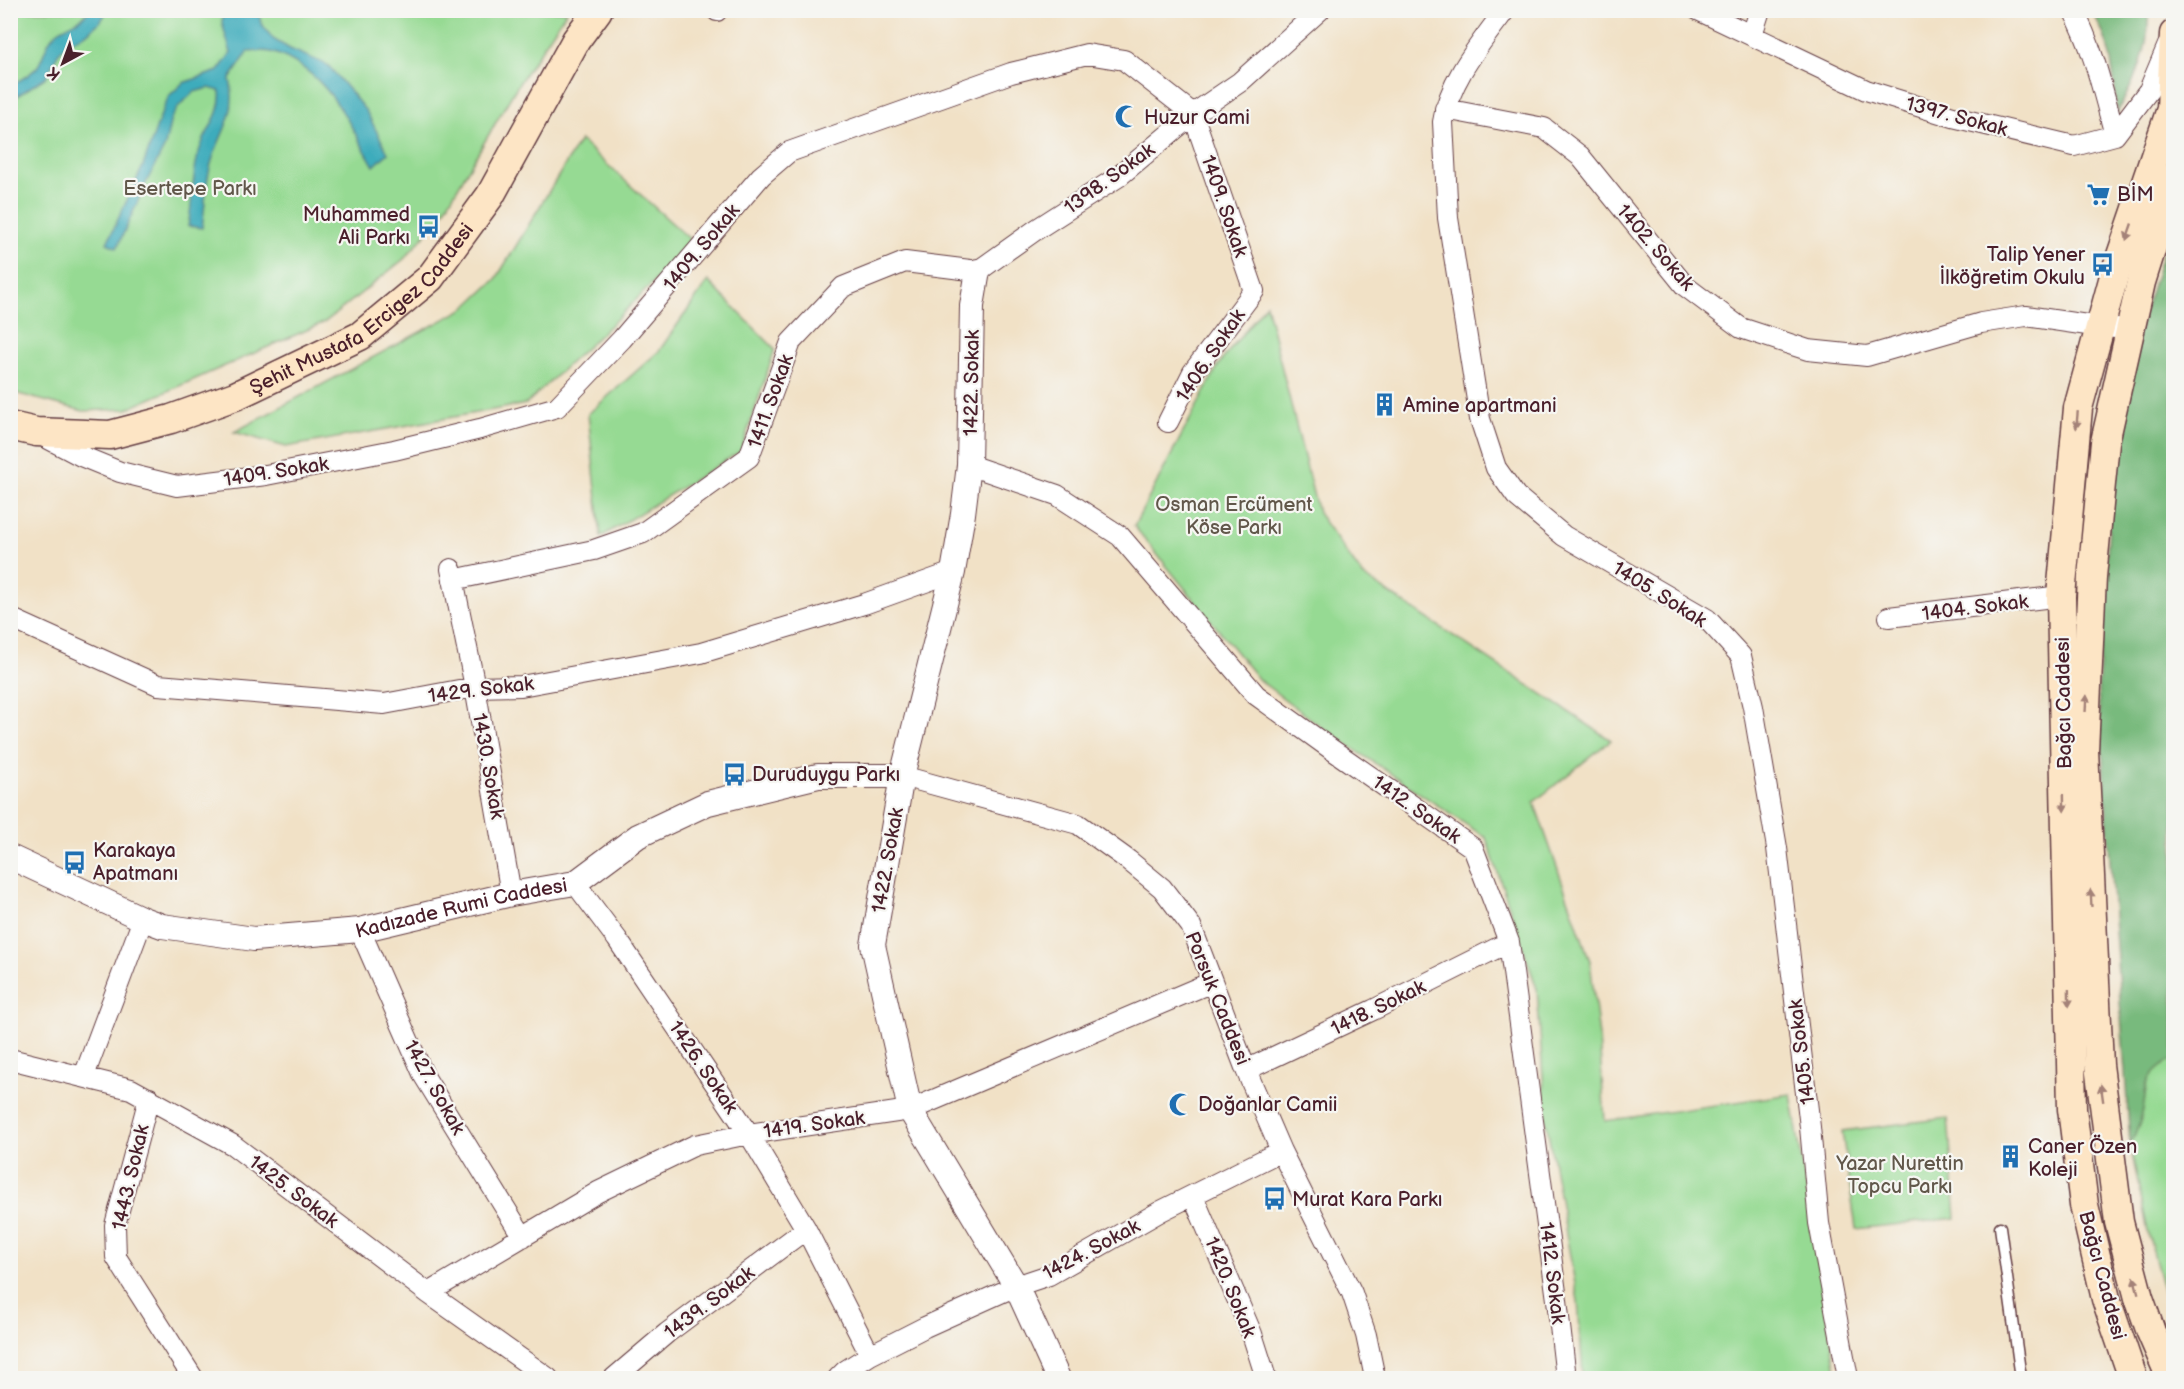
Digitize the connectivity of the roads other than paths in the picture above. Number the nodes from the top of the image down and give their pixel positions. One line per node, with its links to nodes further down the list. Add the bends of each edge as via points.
1 (598, 10): 19 (main road, Şehit Mustafa Ercigez Caddesi, via 576,40 490,196 430,278 360,336 235,396 171,420 110,435)
2 (1505, 10): 10 (street, 1405. Sokak, via 1454,86)
3 (1698, 10): 9 (street, 1397. Sokak)
4 (1760, 10): 9 (street)
5 (2073, 10): 12 (street, via 2095,61)
6 (2173, 10): 8 (main road, Bağcı Caddesi)
7 (1309, 14): 11 (street, 1398. Sokak, via 1240,82)
8 (2174, 33): 12 (street, via 2149,90); 16 (main road, Bağcı Caddesi, one-way to 16, via 2171,109 2114,276)
9 (1752, 35): 12 (street, 1397. Sokak, via 1866,90 1953,117 2074,146)
10 (1445, 109): 16 (street, 1402. Sokak, via 1544,128 1580,156 1685,286 1742,328 1808,350 1867,356 1981,323 2026,316); 60 (street, 1405. Sokak, via 1448,218 1480,419 1496,468 1516,496 1564,536 1707,619 1740,656 1753,707 1777,848 1819,1223)
11 (1193, 114): 14 (street, 1398. Sokak, via 1118,177); 15 (street, 1409. Sokak); 19 (street, 1409. Sokak, via 1124,60 1087,54 1011,72 789,152 761,176 622,339 557,407 480,429 266,475 177,486 120,472)
12 (2115, 135)
13 (2174, 177): 17 (main road, Bağcı Caddesi)
14 (978, 271): 20 (street, 1422. Sokak, via 972,306); 22 (street, 1411. Sokak, via 905,262 843,287 791,342 749,457 643,533 594,550)
15 (1254, 291): 18 (street, 1406. Sokak, via 1194,372)
16 (2101, 327): 17 (street, 1402. Sokak); 23 (main road, Bağcı Caddesi, one-way to 23, via 2078,408)
17 (2131, 328): 49 (main road, Bağcı Caddesi, one-way to 17, via 2119,1222 2099,1065 2084,750 2092,577 2105,442)
18 (1168, 422)
19 (23, 429)
20 (969, 465): 21 (street, 1422. Sokak); 33 (street, 1412. Sokak, via 1057,495 1120,536 1256,695 1473,848)
21 (953, 572): 26 (street, 1429. Sokak, via 864,604 701,653 521,686); 27 (street, 1422. Sokak)
22 (452, 573): 26 (street, 1430. Sokak)
23 (2061, 596): 24 (street, 1404. Sokak); 48 (main road, Bağcı Caddesi, one-way to 48, via 2072,1109 2084,1205)
24 (1889, 617)
25 (10, 618): 26 (street, 1429. Sokak, via 158,685 384,704)
26 (475, 687): 30 (street, 1430. Sokak)
27 (902, 776): 29 (street, Kadızade Rumi Caddesi, via 819,776 708,803 638,836); 34 (street, Porsuk Caddesi, via 1078,825 1162,888 1191,926); 39 (street, 1422. Sokak, via 873,945)
28 (10, 857): 31 (street, Kadızade Rumi Caddesi)
29 (575, 883): 30 (street, Kadızade Rumi Caddesi); 40 (street, 1426. Sokak)
30 (511, 894): 32 (street, Kadızade Rumi Caddesi)
31 (143, 920): 32 (street, Kadızade Rumi Caddesi, via 254,939); 37 (street)
32 (360, 930): 45 (street, 1427. Sokak, via 424,1076)
33 (1509, 942): 36 (street, 1418. Sokak); 59 (street, 1412. Sokak)
34 (1212, 982): 36 (street, Porsuk Caddesi); 39 (street, 1419. Sokak)
35 (10, 1059): 37 (street, 1425. Sokak)
36 (1246, 1070): 41 (street, Porsuk Caddesi)
37 (84, 1077): 38 (street, 1425. Sokak, via 132,1089)
38 (149, 1098): 47 (street, 1425. Sokak, via 233,1144); 52 (street, 1443. Sokak, via 115,1224 116,1257)
39 (910, 1110): 40 (street, 1419. Sokak); 46 (street, 1422. Sokak)
40 (749, 1134): 44 (street, 1426. Sokak); 45 (street, 1419. Sokak, via 696,1145 598,1192)
41 (1281, 1151): 42 (street, 1424. Sokak); 58 (street, Porsuk Caddesi, via 1352,1293)
42 (1193, 1196): 46 (street, 1424. Sokak, via 1049,1275); 57 (street, 1420. Sokak, via 1252,1334)
43 (2000, 1227): 61 (lane)
44 (806, 1229): 50 (street, 1426. Sokak); 54 (street, 1439. Sokak, via 667,1333)
45 (523, 1237): 47 (street, 1419. Sokak)
46 (1016, 1286): 50 (street, 1424. Sokak); 56 (street, 1422. Sokak)
47 (428, 1293): 53 (street, 1425. Sokak)
48 (2116, 1330): 62 (main road); 63 (main road, Bağcı Caddesi)
49 (2151, 1332): 51 (main road); 64 (main road, Bağcı Caddesi)
50 (870, 1355): 55 (street, 1424. Sokak)
51 (2174, 1357)
52 (193, 1378)
53 (548, 1378)
54 (614, 1378)
55 (838, 1378)
56 (1058, 1378)
57 (1266, 1378)
58 (1375, 1378)
59 (1566, 1378)
60 (1848, 1378)
61 (2021, 1378)
62 (2122, 1378)
63 (2133, 1378)
64 (2171, 1378)

